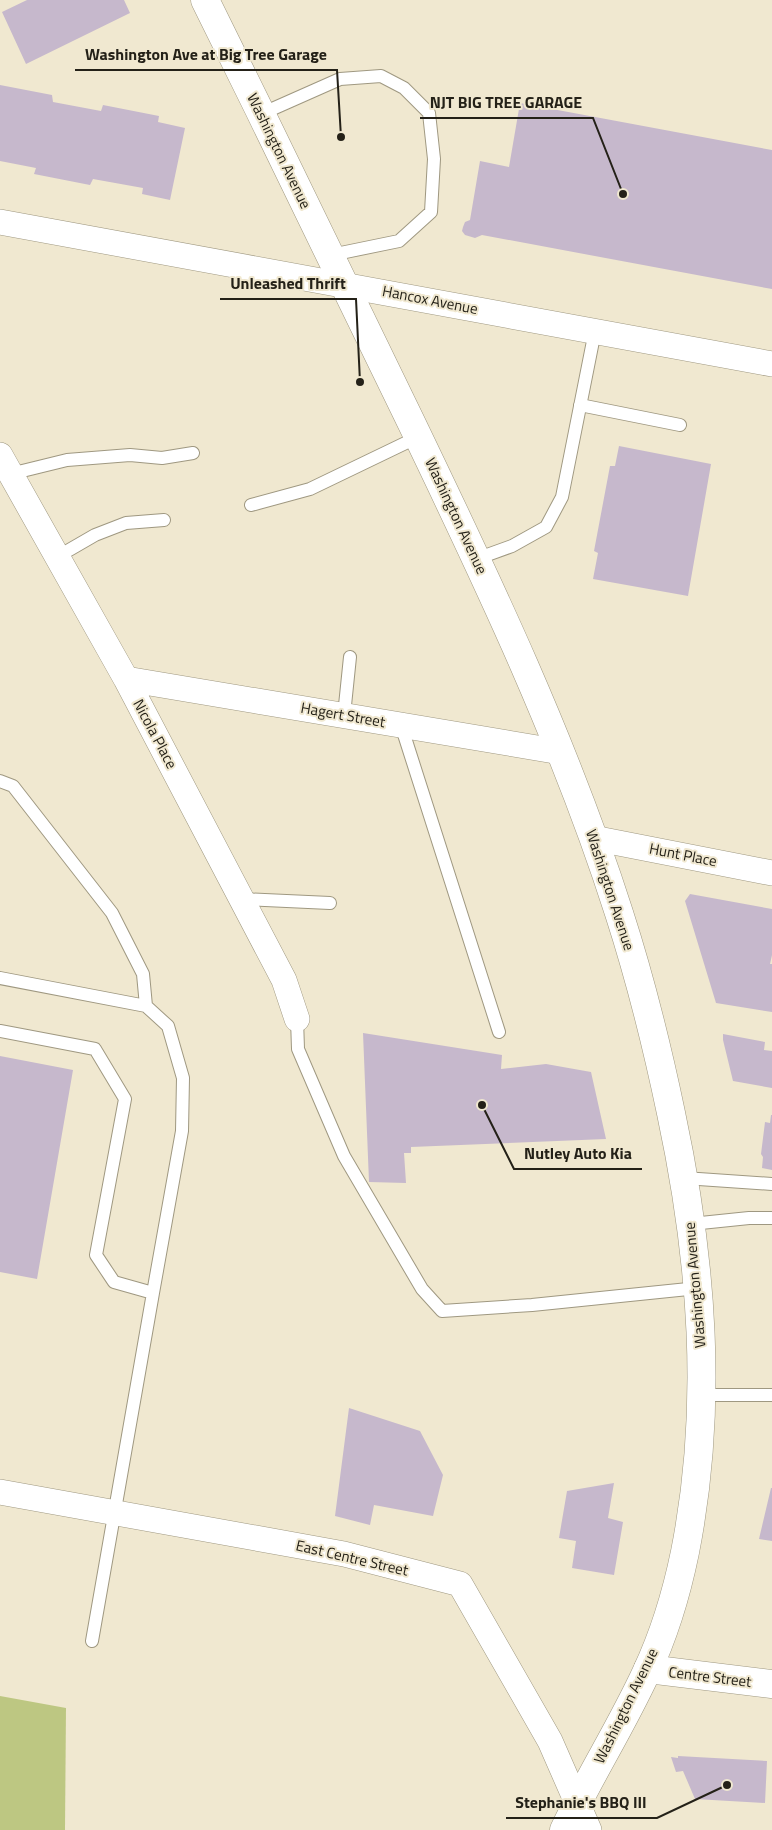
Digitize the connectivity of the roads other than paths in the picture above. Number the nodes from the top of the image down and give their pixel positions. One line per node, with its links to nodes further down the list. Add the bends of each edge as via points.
1 (205, 0): 2 (main road, Washington Avenue)
2 (261, 114): 4 (main road, Washington Avenue); 4 (lane, via 340,79 381,76 404,88 429,113 434,158 431,212 399,241)
3 (0, 222): 5 (street, Hancox Avenue)
4 (330, 256): 5 (main road, Washington Avenue)
5 (345, 284): 6 (street, Hancox Avenue); 10 (main road, Washington Avenue)
6 (595, 331): 7 (street, Hancox Avenue); 8 (lane)
7 (772, 364)
8 (580, 405): 9 (lane); 16 (lane, via 562,497 546,527 512,546)
9 (680, 425)
10 (418, 437): 13 (lane, via 310,489); 16 (main road, Washington Avenue)
11 (193, 454): 12 (lane)
12 (5, 464): 15 (street, Nicola Place)
13 (251, 505)
14 (164, 520): 15 (lane, via 126,523 95,535)
15 (57, 557): 18 (street, Nicola Place)
16 (476, 559): 21 (main road, Washington Avenue)
17 (350, 658): 19 (lane)
18 (126, 679): 19 (street, Hagert Street); 25 (street, Nicola Place)
19 (344, 715): 20 (street, Hagert Street)
20 (401, 725): 21 (street, Hagert Street); 31 (lane)
21 (561, 752): 23 (main road, Washington Avenue)
22 (0, 781): 28 (lane, via 13,786 112,913 143,974)
23 (593, 838): 24 (street, Hunt Place); 32 (main road, Washington Avenue, via 642,990)
24 (772, 873)
25 (241, 899): 26 (lane); 29 (street, Nicola Place, via 284,980)
26 (330, 903)
27 (0, 978): 28 (lane)
28 (146, 1006): 37 (lane, via 168,1026 183,1078 182,1131)
29 (297, 1019): 36 (lane, via 298,1049 344,1156 422,1289 442,1311)
30 (0, 1032): 37 (lane, via 95,1049 125,1099 96,1255 114,1282)
31 (499, 1032)
32 (684, 1178): 33 (lane); 35 (main road, Washington Avenue)
33 (772, 1184)
34 (772, 1218): 35 (lane)
35 (691, 1224): 36 (main road, Washington Avenue)
36 (698, 1288): 38 (main road, Washington Avenue)
37 (153, 1293): 41 (lane)
38 (702, 1395): 39 (lane); 43 (main road, Washington Avenue, via 697,1474 684,1555 669,1612)
39 (772, 1395)
40 (0, 1492): 41 (street, East Centre Street)
41 (114, 1513): 42 (lane); 45 (street, East Centre Street, via 344,1554 460,1584 550,1741)
42 (92, 1641)
43 (648, 1669): 44 (main road, Centre Street); 45 (main road, Washington Avenue)
44 (772, 1684)
45 (577, 1802): 46 (main road, Washington Avenue); 47 (street, East Centre Street)
46 (564, 1830)
47 (589, 1830)

